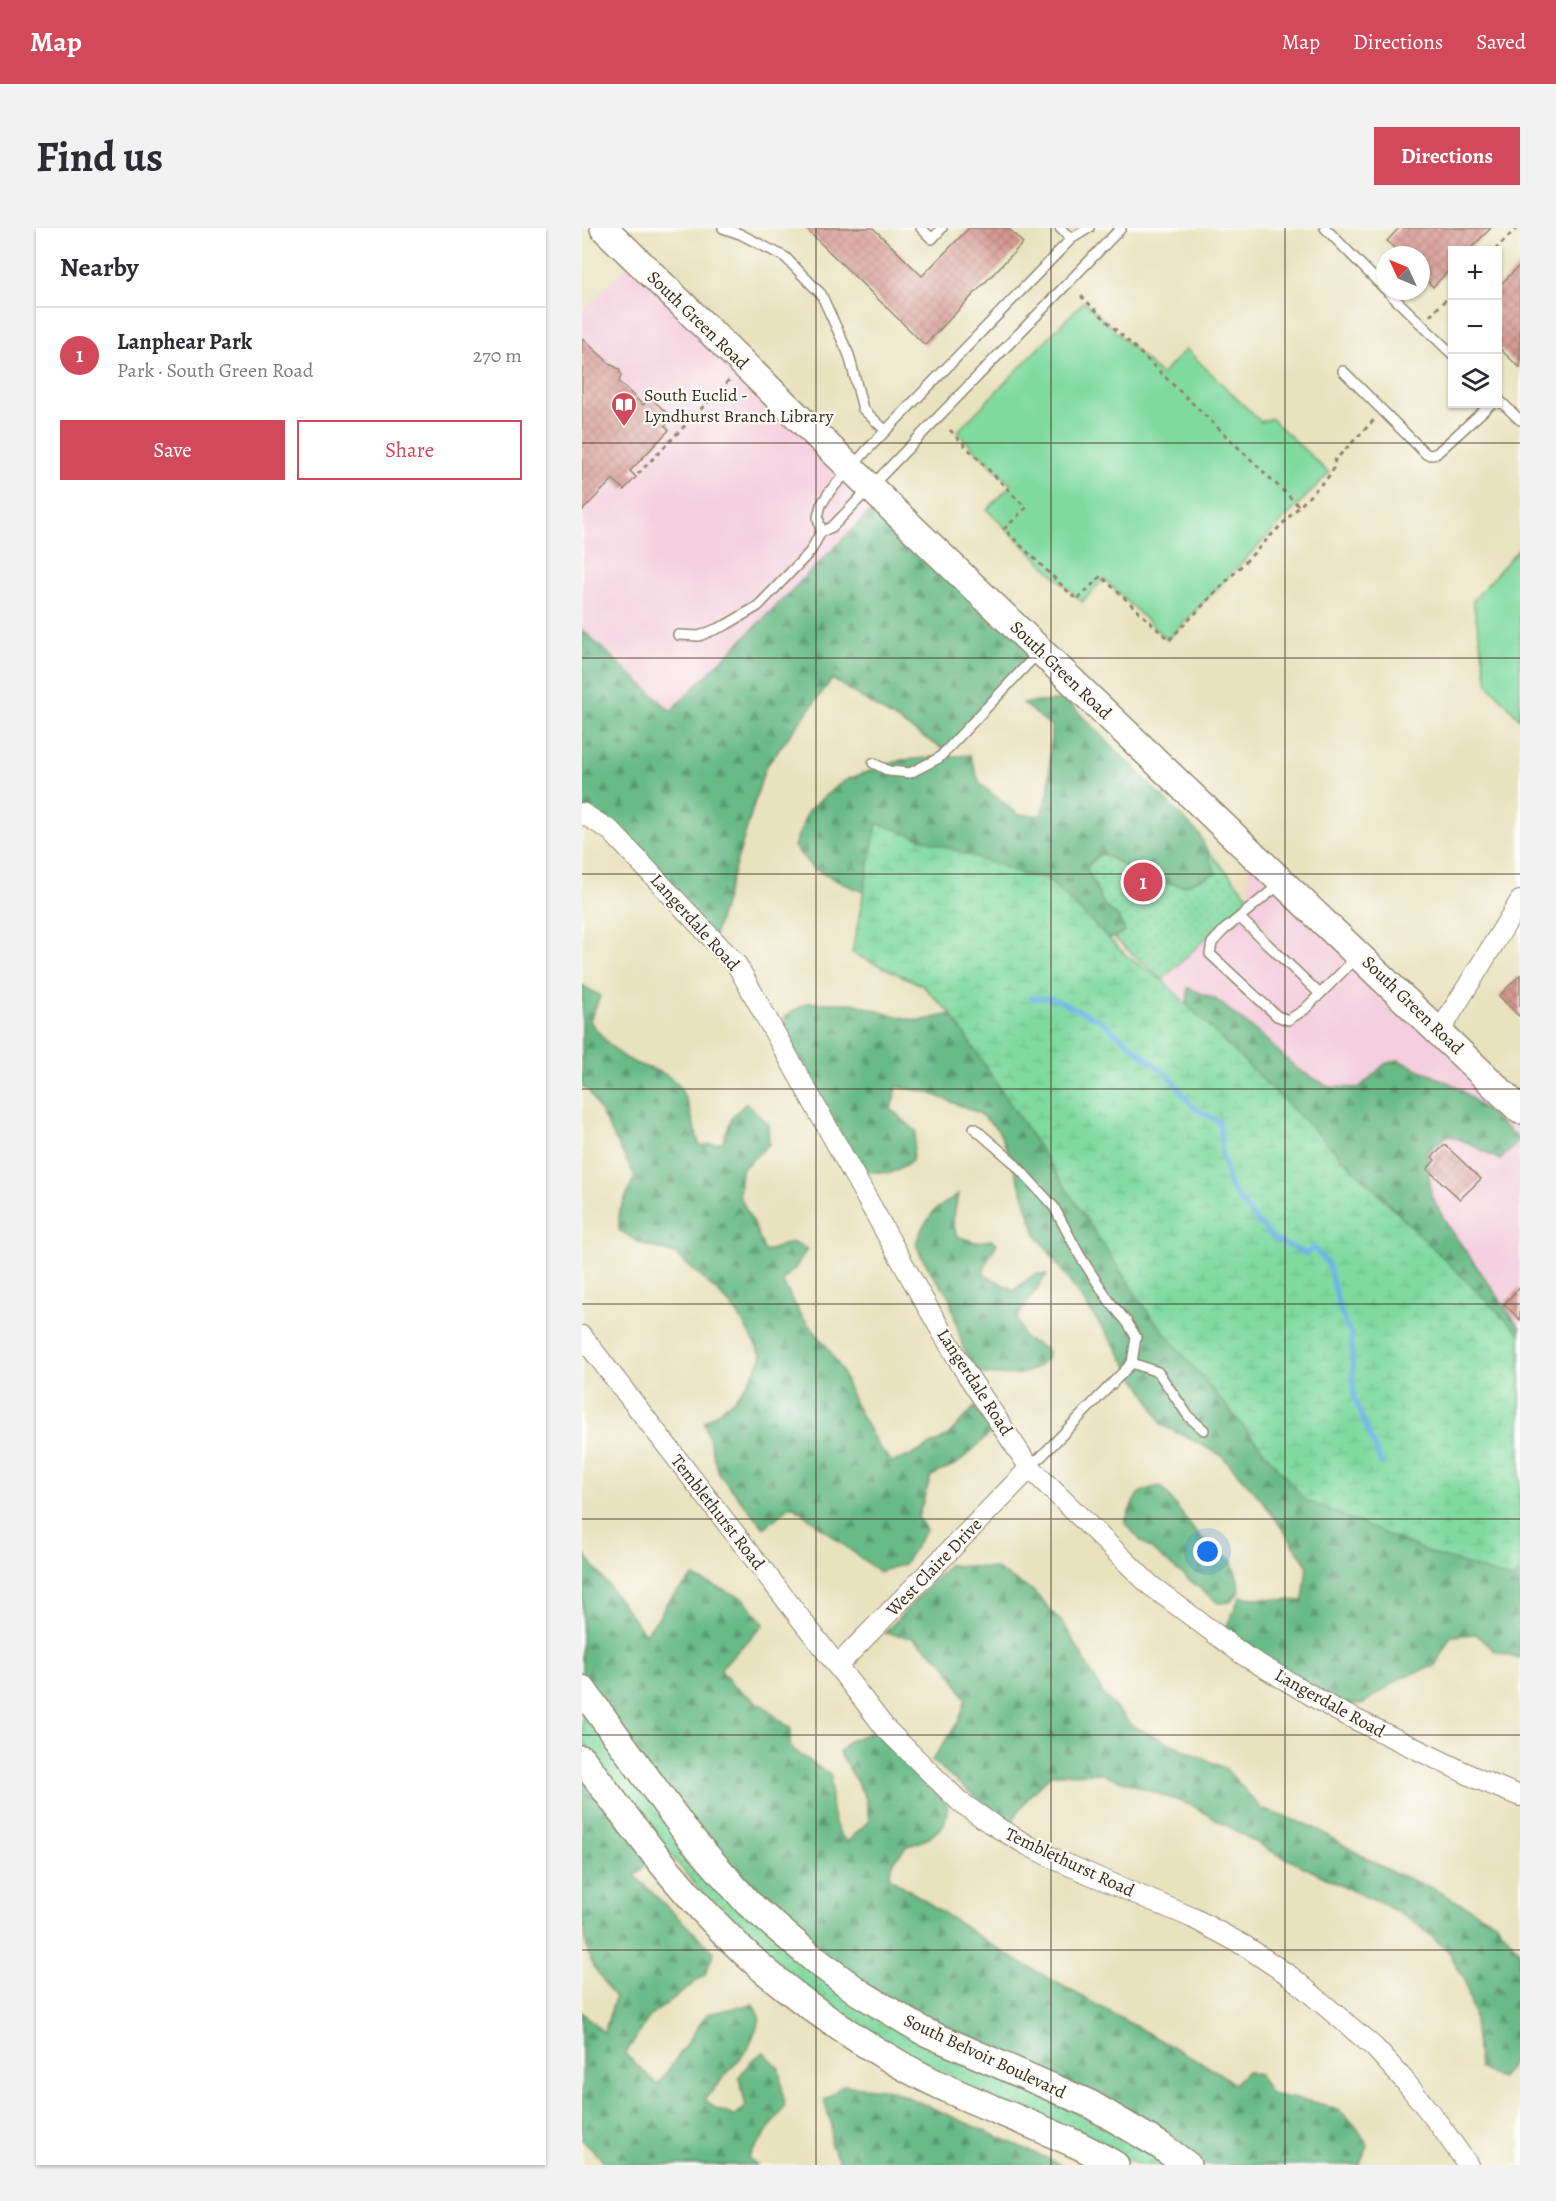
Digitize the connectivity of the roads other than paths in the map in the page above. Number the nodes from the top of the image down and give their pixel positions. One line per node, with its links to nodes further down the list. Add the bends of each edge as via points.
1 (723, 228): 17 (lane, via 785,258 821,294 849,355 863,409)
2 (921, 228): 3 (lane, via 932,239)
3 (942, 228)
4 (1060, 228): 9 (lane)
5 (1089, 228): 9 (lane)
6 (1121, 228): 19 (lane)
7 (1325, 228): 10 (lane)
8 (610, 230): 18 (street, South Green Road)
9 (1071, 239): 17 (lane)
10 (1376, 280)
11 (1396, 300): 12 (lane)
12 (1448, 350)
13 (1343, 371): 15 (lane, via 1426,454 1437,453)
14 (1502, 403): 16 (lane)
15 (1487, 408)
16 (1520, 420)
17 (886, 431): 18 (lane)
18 (850, 468): 19 (street, South Green Road); 20 (lane, via 821,505)
19 (870, 486): 20 (lane, via 832,527); 22 (street, South Green Road)
20 (821, 532): 21 (lane, via 810,552 758,606 699,636)
21 (678, 635)
22 (1041, 650): 23 (lane, via 939,758 910,773 889,771); 25 (street, South Green Road)
23 (873, 763)
24 (582, 813): 36 (street, Langerdale Road, via 611,831 737,965 966,1373)
25 (1283, 881): 27 (lane); 28 (street, South Green Road)
26 (1520, 902): 30 (street)
27 (1240, 918): 29 (lane); 29 (lane, via 1212,943 1210,954 1222,966 1277,1016 1288,1020)
28 (1359, 954): 29 (lane); 30 (street, South Green Road)
29 (1320, 994)
30 (1440, 1031): 31 (street, South Green Road)
31 (1520, 1110)
32 (974, 1128): 34 (lane, via 1012,1161 1054,1207 1080,1256 1136,1337)
33 (582, 1336): 37 (street, Temblethurst Road)
34 (1132, 1363): 35 (lane, via 1158,1372 1189,1417); 36 (lane)
35 (1204, 1430)
36 (1030, 1467): 37 (street, West Claire Drive); 40 (street, Langerdale Road, via 1150,1585 1245,1656 1336,1710)
37 (837, 1666): 43 (street, Temblethurst Road, via 886,1729 959,1801 990,1823 1059,1861 1193,1918 1290,1976 1374,2047)
38 (582, 1689): 42 (street, South Belvoir Boulevard, via 689,1836 748,1903 815,1960 860,1994 922,2031 1090,2104)
39 (582, 1759): 41 (street, via 655,1855 717,1925 802,2001 902,2066)
40 (1520, 1796)
41 (1115, 2165)
42 (1187, 2165)
43 (1468, 2165)

